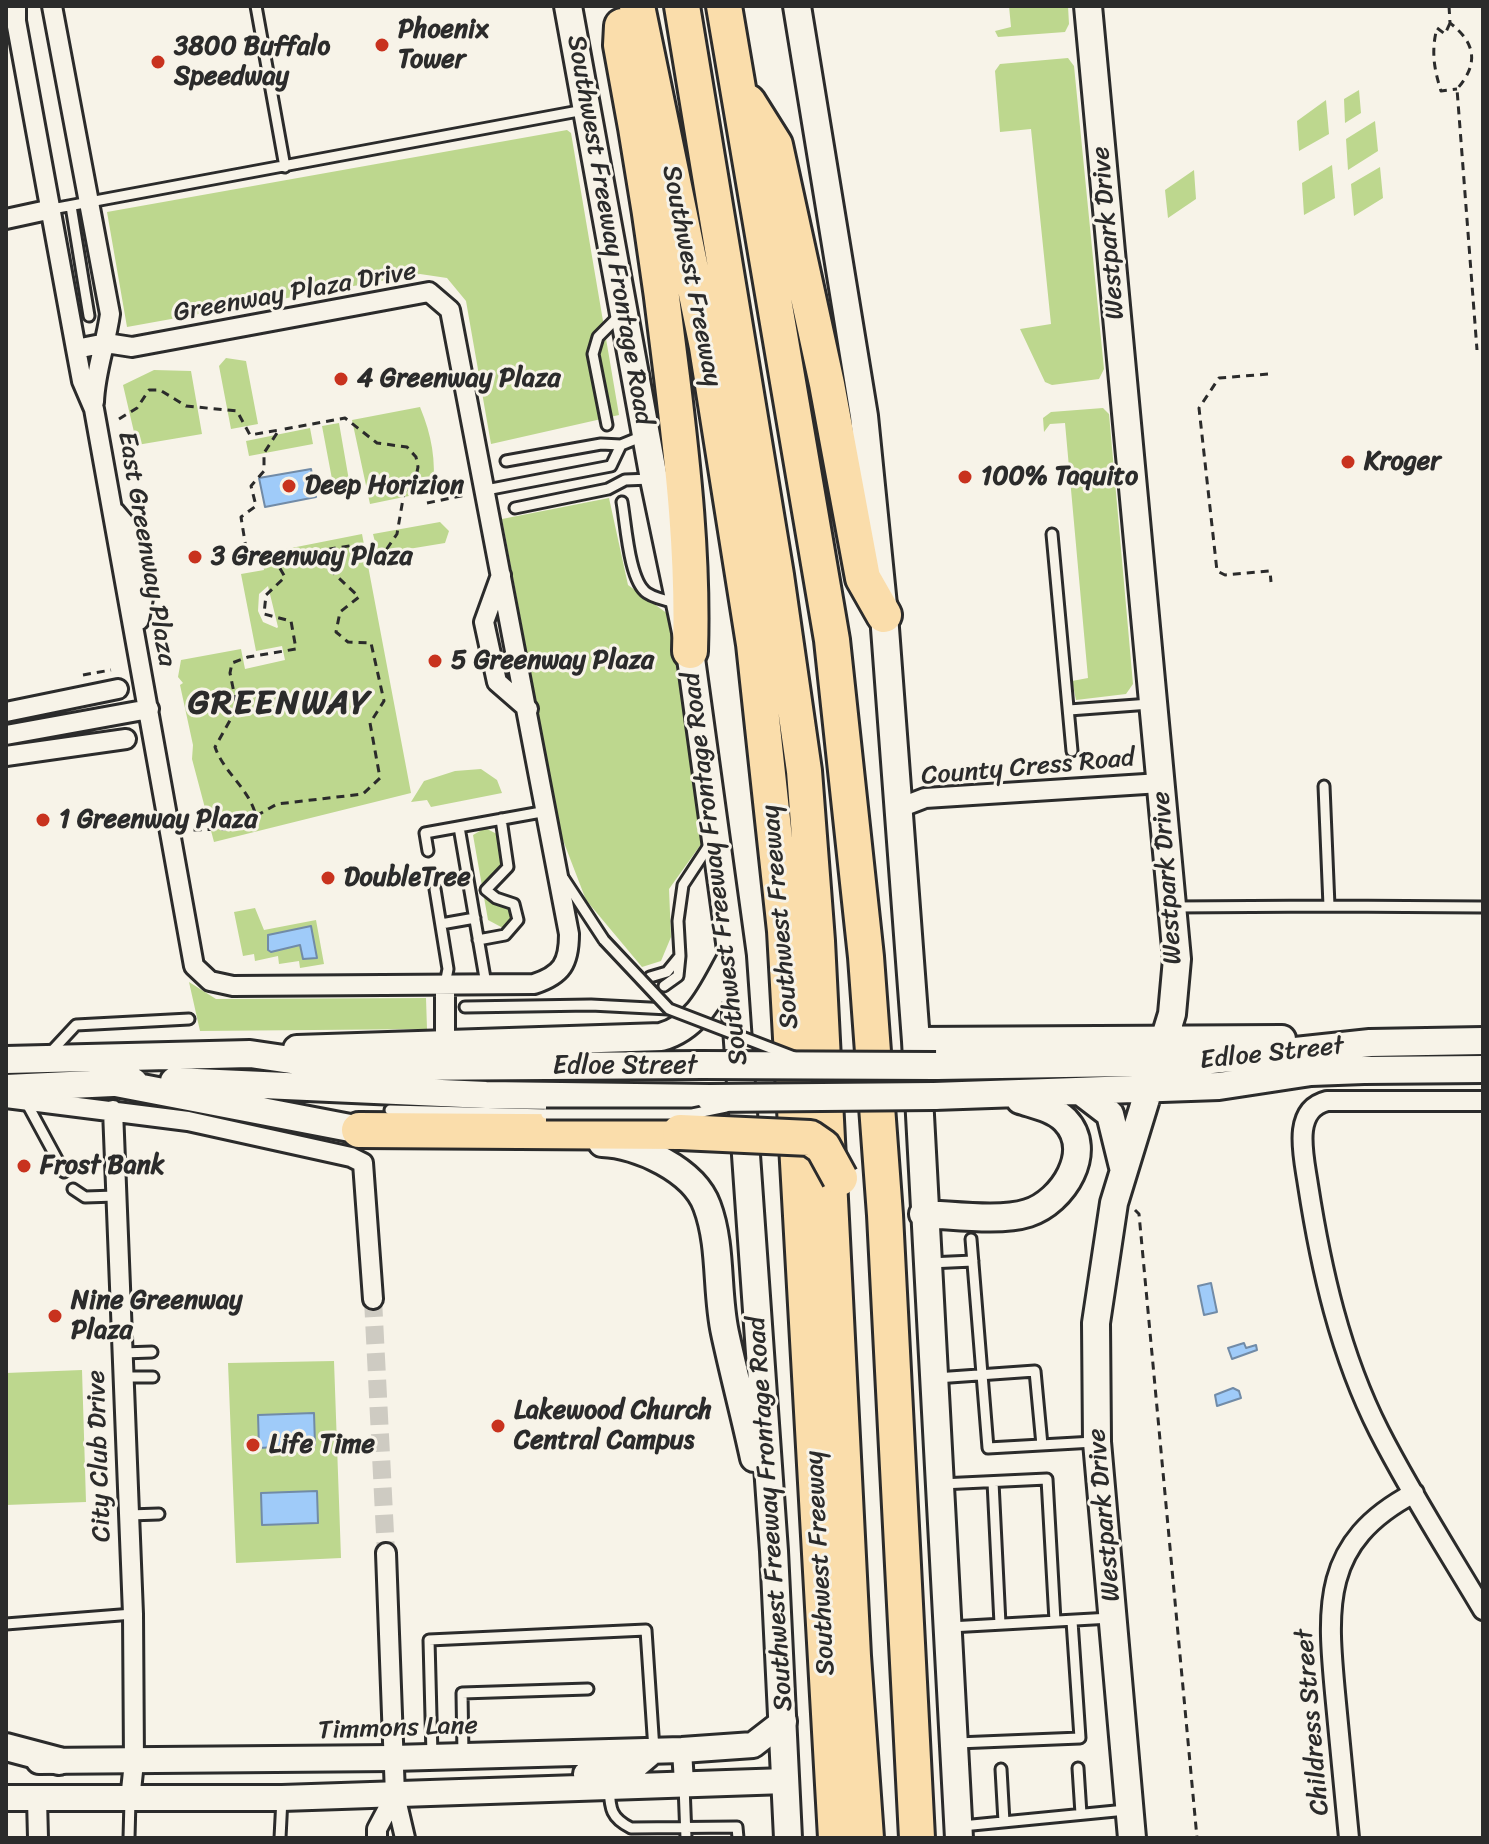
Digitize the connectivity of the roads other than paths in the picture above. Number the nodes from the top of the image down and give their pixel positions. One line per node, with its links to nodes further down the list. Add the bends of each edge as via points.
1 (16, 6): 16 (street)
2 (52, 6): 15 (street)
3 (256, 6): 13 (lane)
4 (568, 6): 12 (main road, Southwest Freeway Frontage Road)
5 (624, 6): 37 (highway, via 621,45 660,277 678,429 692,579)
6 (637, 6): 159 (highway, Southwest Freeway, via 707,347 758,676 785,931)
7 (682, 6): 14 (highway)
8 (724, 6): 11 (highway)
9 (797, 6): 36 (main road, via 864,416)
10 (1088, 6): 39 (main road, Westpark Drive)
11 (739, 88): 36 (highway, via 775,145 863,578); 162 (highway, via 832,640 865,941 885,1215)
12 (587, 109): 13 (lane); 18 (main road, Southwest Freeway Frontage Road)
13 (285, 167): 15 (lane)
14 (713, 181): 80 (highway, via 797,633 818,829); 160 (highway, via 804,771)
15 (91, 202): 16 (lane); 20 (street, via 110,314)
16 (61, 207): 17 (street); 19 (lane); 21 (street)
17 (6, 219)
18 (624, 311): 23 (lane, via 604,328 593,354); 24 (main road, Southwest Freeway Frontage Road)
19 (89, 316)
20 (106, 343): 21 (street, Greenway Plaza Drive); 22 (street, via 95,375); 30 (street, Greenway Plaza Drive, via 132,347 429,292 450,310)
21 (76, 349): 22 (street)
22 (94, 409): 40 (street, East Greenway Plaza, via 113,510 131,531 143,598 136,632)
23 (607, 425)
24 (647, 435): 25 (lane); 28 (main road, Southwest Freeway Frontage Road)
25 (621, 445): 26 (lane); 27 (lane)
26 (506, 461)
27 (611, 466): 29 (lane); 30 (lane)
28 (654, 479): 29 (lane); 35 (main road, Southwest Freeway Frontage Road)
29 (625, 480): 32 (lane, via 608,489)
30 (486, 490): 34 (street)
31 (622, 502): 35 (lane, via 641,588)
32 (515, 508)
33 (1052, 534): 42 (lane)
34 (501, 573): 41 (street); 41 (street, via 484,622 497,682)
35 (680, 604): 37 (main road, Southwest Freeway Frontage Road)
36 (884, 615): 50 (main road)
37 (690, 651): 54 (main road, Southwest Freeway Frontage Road)
38 (118, 689): 43 (street)
39 (1154, 703): 42 (lane); 48 (main road, Westpark Drive)
40 (149, 709): 44 (street); 68 (street, East Greenway Plaza, via 194,966 210,981 233,986)
41 (528, 709): 51 (street)
42 (1069, 710): 46 (lane)
43 (6, 712)
44 (6, 735)
45 (126, 739): 47 (street)
46 (1072, 751)
47 (6, 756)
48 (1161, 783): 50 (street, County Cress Road, via 925,798); 59 (main road, Westpark Drive)
49 (1324, 786): 58 (lane)
50 (899, 808): 73 (main road)
51 (547, 811): 52 (lane); 56 (street)
52 (501, 819): 53 (lane); 63 (lane, via 508,867 486,890 514,904 518,920 505,935)
53 (459, 827): 55 (lane, via 425,833); 61 (lane)
54 (716, 834): 64 (lane, via 683,885); 65 (main road, Southwest Freeway Frontage Road)
55 (428, 851)
56 (557, 869): 67 (street, East Greenway Plaza, via 569,956 557,976 534,984); 71 (lane, bridge, via 604,940)
57 (435, 889): 62 (lane)
58 (1329, 906): 59 (lane); 60 (lane)
59 (1174, 907): 76 (main road, Westpark Drive, via 1172,1014)
60 (1483, 907)
61 (475, 918): 62 (lane); 63 (lane)
62 (441, 924): 68 (lane, via 448,969)
63 (478, 940): 67 (lane)
64 (680, 956): 66 (lane, via 667,972); 69 (lane, via 678,976)
65 (732, 957): 75 (main road, via 712,995 679,1032 645,1039); 114 (main road, Southwest Freeway Frontage Road)
66 (650, 977)
67 (486, 984): 68 (street, East Greenway Plaza)
68 (445, 985): 75 (street)
69 (664, 986)
70 (465, 1007): 71 (lane)
71 (669, 1009): 80 (lane, bridge, via 756,1040)
72 (189, 1019): 78 (lane, via 76,1025)
73 (916, 1041): 76 (main road); 96 (main road)
74 (1483, 1041): 76 (main road, Edloe Street)
75 (445, 1043): 77 (main road)
76 (1160, 1052): 80 (main road, Edloe Street, bridge); 82 (main road, Westpark Drive)
77 (250, 1054): 78 (main road, Edloe Street); 80 (main road, Edloe Street, bridge, via 331,1064)
78 (25, 1060): 84 (main road)
79 (1483, 1069): 82 (main road, Edloe Street, via 1324,1072)
80 (827, 1076): 85 (main road, Edloe Street, bridge); 87 (main road, Edloe Street, bridge, via 751,1099); 92 (highway)
81 (116, 1083): 84 (main road, Edloe Street); 87 (main road, Edloe Street, via 208,1081 486,1095); 90 (main road)
82 (1149, 1089): 83 (main road, Edloe Street); 93 (main road, Westpark Drive)
83 (1080, 1091): 85 (main road, Edloe Street); 93 (main road, via 1110,1114)
84 (15, 1093): 88 (street); 91 (lane)
85 (1001, 1095): 96 (main road, via 1053,1111 1066,1121 1076,1148 1070,1178 1051,1200 1028,1213)
86 (1483, 1101): 111 (street, Edloe Street, via 1327,1101 1305,1114 1305,1162 1334,1314 1378,1430)
87 (546, 1104): 89 (lane)
88 (113, 1110): 90 (street); 95 (street, City Club Drive)
89 (390, 1110)
90 (363, 1150): 92 (highway, bridge, via 680,1132 810,1138 823,1147); 100 (street); 114 (main road, via 424,1141 620,1144 674,1167 707,1204 724,1330)
91 (64, 1172)
92 (840, 1178): 161 (highway)
93 (1120, 1182): 107 (main road, Westpark Drive, via 1096,1323)
94 (73, 1189): 95 (lane, via 85,1197)
95 (116, 1196): 102 (street, City Club Drive)
96 (923, 1214): 99 (main road)
97 (971, 1239): 98 (lane)
98 (973, 1261): 99 (lane); 103 (lane)
99 (925, 1263): 106 (main road)
100 (373, 1299)
101 (152, 1352): 102 (lane)
102 (123, 1353): 104 (street, City Club Drive)
103 (983, 1375): 106 (lane); 108 (lane, via 1035,1371); 108 (lane, via 988,1448)
104 (123, 1377): 105 (lane); 113 (street, City Club Drive)
105 (153, 1377)
106 (932, 1379): 110 (main road)
107 (1097, 1442): 108 (lane); 118 (main road, Westpark Drive)
108 (1042, 1445)
109 (993, 1482): 110 (lane); 119 (lane, via 1047,1479); 122 (lane)
110 (938, 1485): 123 (main road)
111 (1414, 1493): 116 (street); 164 (street, Childress Street, via 1366,1524 1335,1582 1329,1635)
112 (159, 1514): 113 (lane)
113 (129, 1515): 117 (street, City Club Drive)
114 (774, 1551): 125 (main road, Southwest Freeway Frontage Road)
115 (386, 1553): 132 (street)
116 (1483, 1610)
117 (133, 1614): 121 (lane); 135 (street, City Club Drive)
118 (1114, 1618): 120 (lane); 147 (main road, Westpark Drive)
119 (1055, 1621): 120 (lane); 122 (lane)
120 (1072, 1621): 126 (lane, via 1080,1738)
121 (6, 1624)
122 (1000, 1624): 123 (lane)
123 (947, 1627): 126 (main road)
124 (588, 1689): 130 (lane, via 462,1693)
125 (784, 1721): 129 (street, Timmons Lane, via 753,1745); 138 (main road, Southwest Freeway Frontage Road)
126 (953, 1744): 150 (main road)
127 (6, 1747): 134 (main road)
128 (654, 1750): 129 (street, Timmons Lane); 130 (street, Timmons Lane); 131 (lane, via 646,1630 429,1640); 141 (street, via 634,1767 542,1776)
129 (682, 1750): 139 (street)
130 (463, 1755): 131 (street, Timmons Lane)
131 (432, 1757): 132 (street, Timmons Lane)
132 (393, 1758): 135 (street, Timmons Lane); 142 (street)
133 (6, 1760): 134 (street, Timmons Lane)
134 (59, 1761): 135 (street, Timmons Lane)
135 (134, 1762): 146 (street, City Club Drive)
136 (1078, 1768): 148 (lane)
137 (1001, 1769): 149 (lane)
138 (786, 1781): 139 (street); 158 (main road, Southwest Freeway Frontage Road)
139 (684, 1783): 140 (street); 151 (lane)
140 (609, 1788): 141 (street); 151 (lane, via 610,1810 619,1822)
141 (482, 1792): 142 (street)
142 (395, 1795): 144 (street); 155 (street); 156 (street)
143 (6, 1798): 145 (street)
144 (282, 1798): 146 (street); 154 (lane)
145 (37, 1799): 146 (street); 152 (street)
146 (130, 1800): 153 (lane)
147 (1130, 1809): 148 (lane); 163 (main road, Westpark Drive)
148 (1081, 1814): 149 (lane)
149 (1004, 1822): 150 (lane)
150 (959, 1832)
151 (686, 1833): 157 (lane, via 737,1827)
152 (38, 1838)
153 (129, 1838)
154 (280, 1838)
155 (377, 1838)
156 (405, 1838)
157 (738, 1838)
158 (788, 1838)
159 (836, 1838)
160 (866, 1838)
161 (879, 1838)
162 (917, 1838)
163 (1132, 1838)
164 (1349, 1838)

